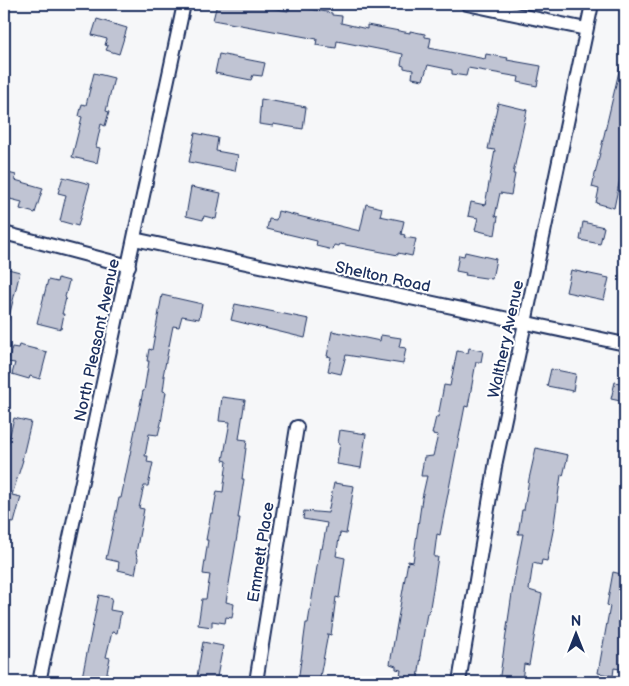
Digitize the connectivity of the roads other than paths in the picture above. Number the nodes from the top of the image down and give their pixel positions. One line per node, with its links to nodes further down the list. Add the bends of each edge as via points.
1 (184, 4): 6 (street, North Pleasant Avenue)
2 (467, 4): 4 (street)
3 (592, 4): 4 (street, Walthery Avenue)
4 (586, 29): 8 (street, Walthery Avenue)
5 (4, 233): 7 (street)
6 (134, 239): 7 (street, North Pleasant Avenue); 8 (street, Shelton Road)
7 (128, 266): 11 (street, North Pleasant Avenue)
8 (525, 323): 9 (street, Shelton Road); 13 (street, Walthery Avenue, via 496,461)
9 (625, 344)
10 (297, 427): 12 (street, Emmett Place)
11 (39, 682)
12 (256, 682)
13 (459, 682)

